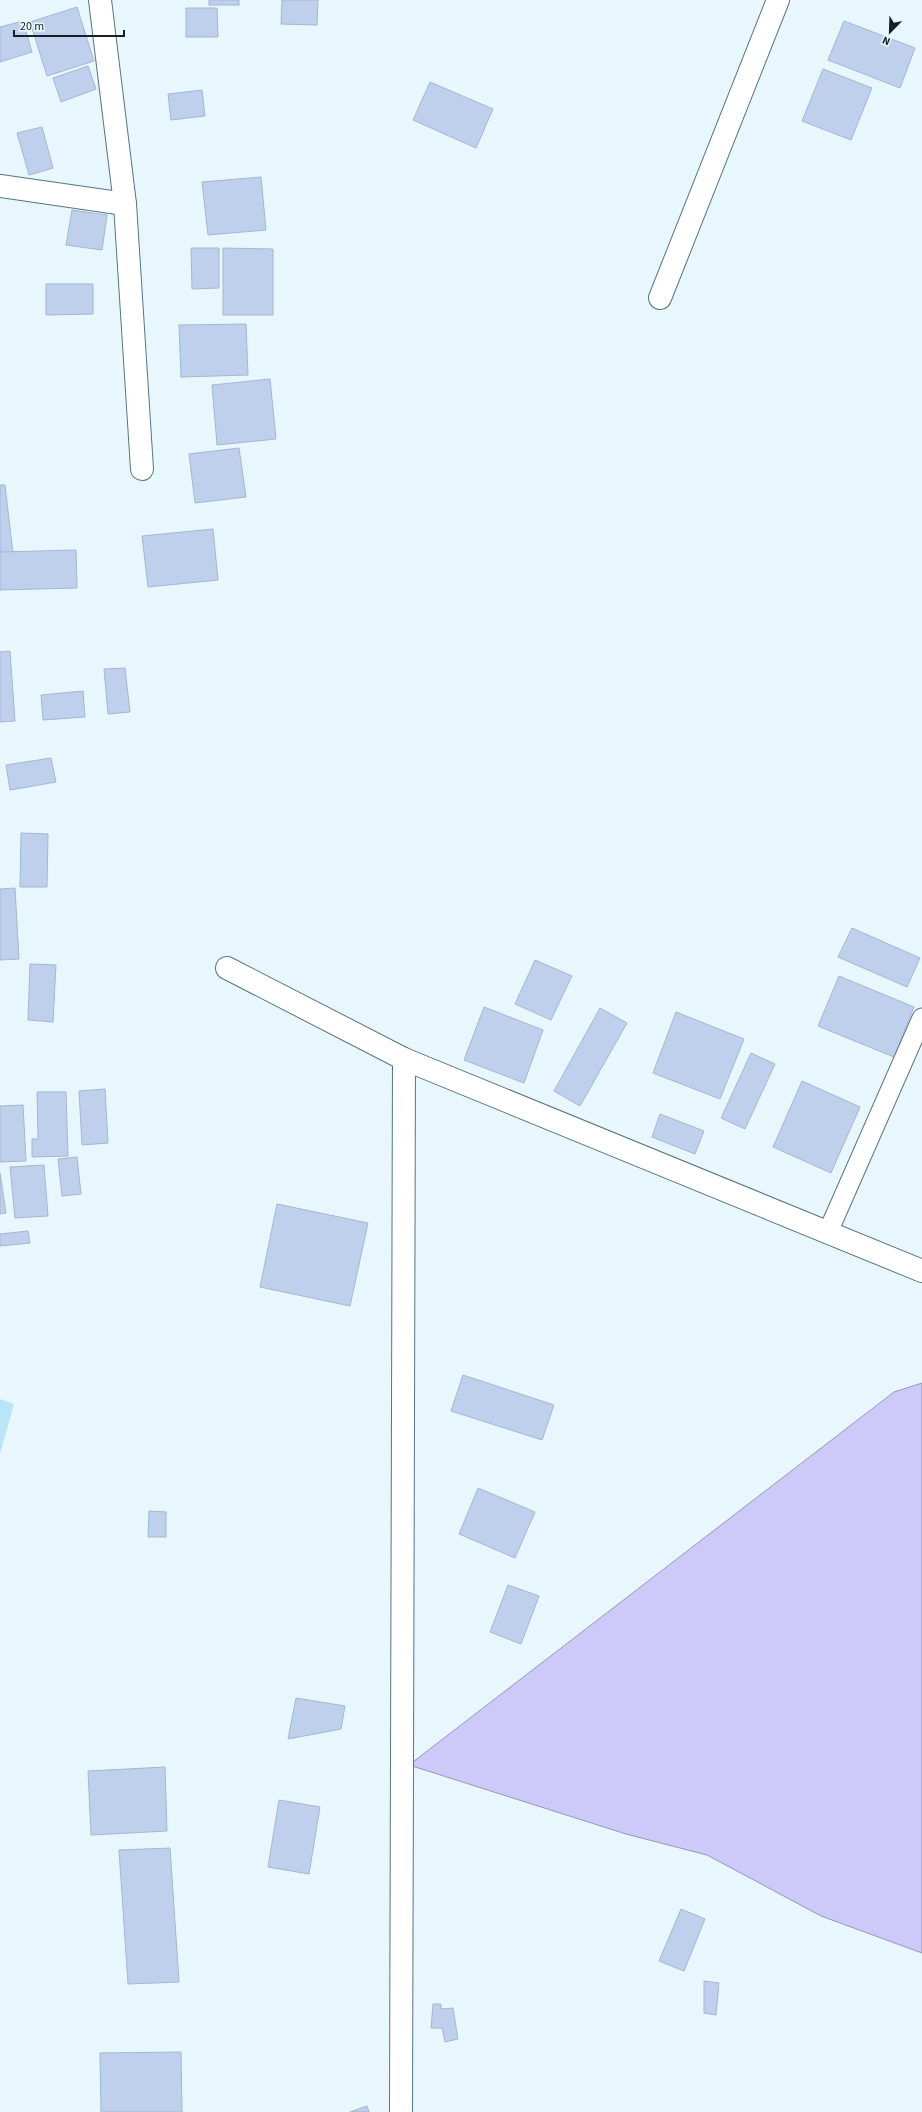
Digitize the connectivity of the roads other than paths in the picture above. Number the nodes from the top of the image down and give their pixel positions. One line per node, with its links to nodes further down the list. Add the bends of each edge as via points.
1 (100, 0): 4 (street)
2 (778, 0): 5 (street)
3 (0, 186): 4 (street)
4 (125, 204): 6 (street)
5 (660, 298)
6 (142, 469)
7 (227, 968): 9 (street)
8 (922, 1018): 10 (lane)
9 (404, 1059): 10 (street); 12 (street)
10 (828, 1232): 11 (street)
11 (922, 1271)
12 (400, 2112)

